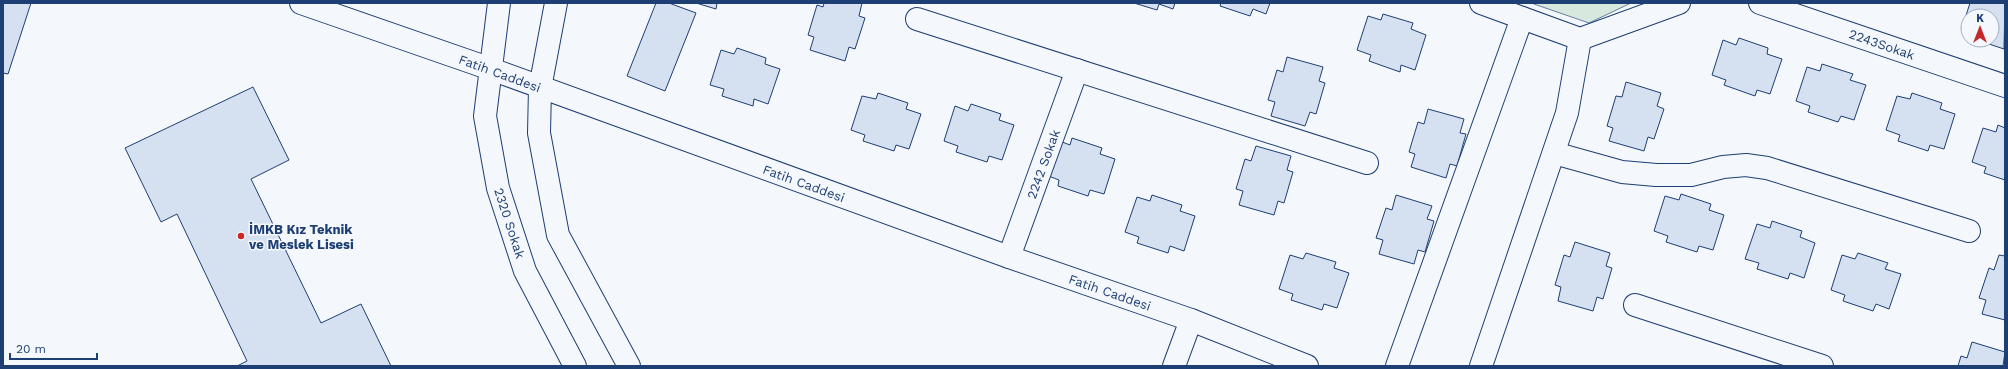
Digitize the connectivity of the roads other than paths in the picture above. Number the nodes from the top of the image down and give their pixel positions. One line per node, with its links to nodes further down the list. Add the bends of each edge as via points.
1 (301, 3): 10 (street, Fatih Caddesi)
2 (499, 3): 10 (street, 2320 Sokak)
3 (556, 3): 13 (street)
4 (1481, 3): 7 (street)
5 (1679, 3): 9 (street)
6 (1760, 3): 12 (street, 2243Sokak)
7 (1522, 18): 9 (street); 24 (street)
8 (917, 19): 11 (street)
9 (1580, 39): 14 (street, via 1567,113)
10 (491, 69): 13 (street, Fatih Caddesi); 20 (street, 2320 Sokak, via 485,116 498,188 525,270)
11 (1077, 70): 15 (street); 17 (street, 2242 Sokak)
12 (2005, 86)
13 (540, 88): 17 (street, Fatih Caddesi); 21 (street, via 539,133 558,235)
14 (1554, 153): 16 (street, via 1622,172 1656,175 1691,175 1723,167 1746,165 1767,168); 25 (street)
15 (1368, 163)
16 (1969, 231)
17 (1009, 257): 19 (street, Fatih Caddesi)
18 (1635, 305): 26 (street)
19 (1190, 320): 22 (street); 23 (street, Fatih Caddesi)
20 (575, 366)
21 (629, 366)
22 (1174, 366)
23 (1307, 366)
24 (1397, 366)
25 (1481, 366)
26 (1822, 366)

